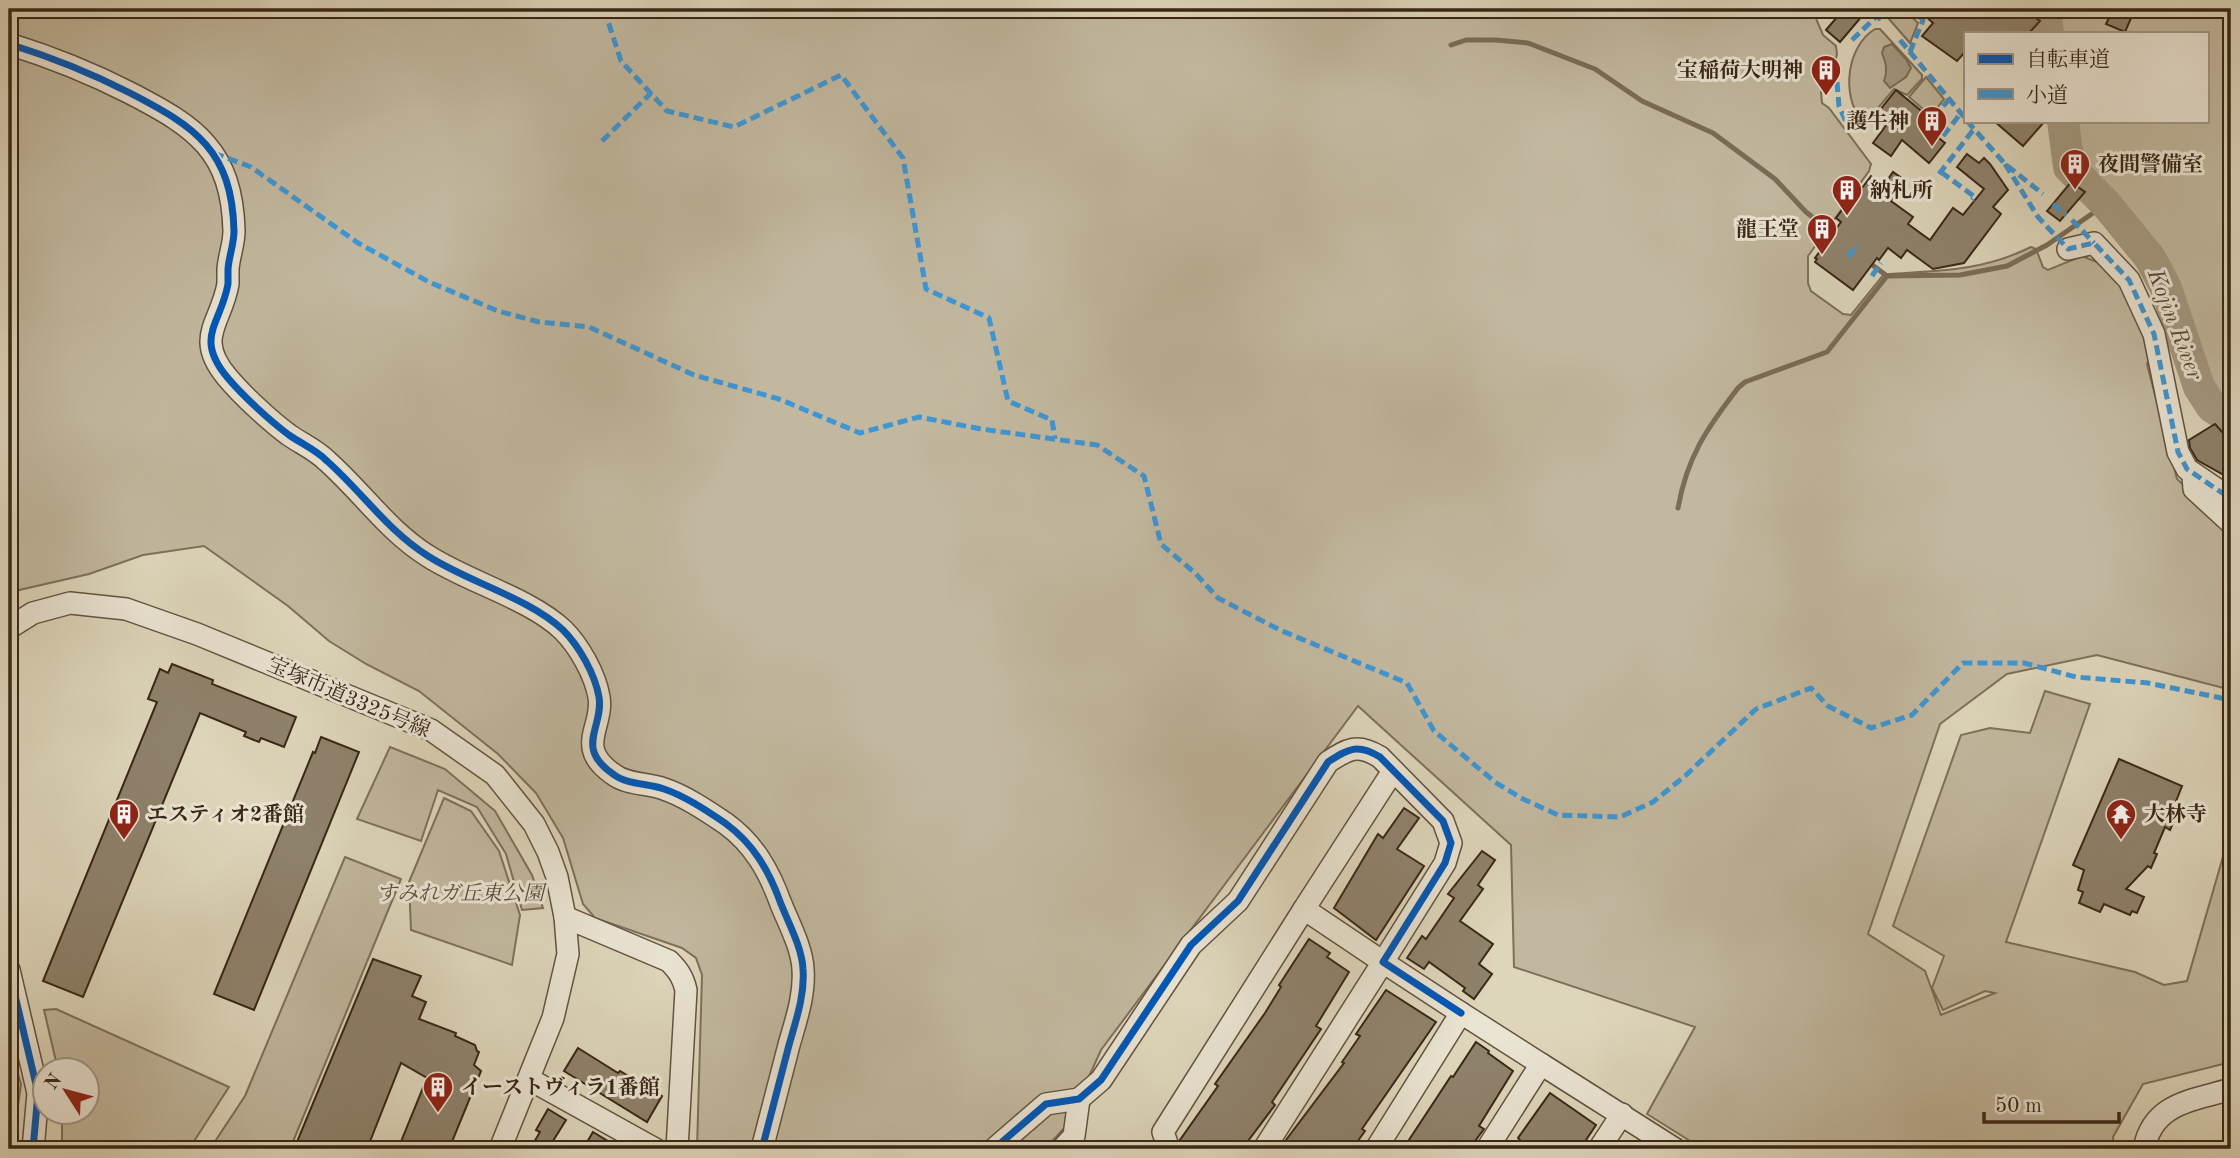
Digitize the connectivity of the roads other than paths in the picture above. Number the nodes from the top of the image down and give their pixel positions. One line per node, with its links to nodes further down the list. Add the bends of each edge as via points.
1 (9, 44): 22 (street, via 73,66 160,108 202,139 225,174 232,206 228,284 210,345 224,374 269,418 328,462 393,530 429,557 553,621 579,650 599,695 593,749 612,774 667,790 701,809 743,838 758,856 770,874 804,966 802,996)
2 (2068, 249): 3 (street, via 2094,243 2129,280 2154,334 2178,452)
3 (2193, 474): 4 (street); 5 (street, via 2194,489)
4 (2231, 499)
5 (2231, 523)
6 (9, 628): 9 (street, 宝塚市道3325号線, via 33,613 70,603 126,609 431,730 495,775 516,798 548,852)
7 (1394, 771): 8 (street); 10 (street, via 1443,821 1451,843 1445,863); 16 (street, via 1368,749 1349,748 1328,762 1238,901 1191,945 1101,1080)
8 (1304, 909): 10 (street); 25 (street, via 1163,1132)
9 (565, 917): 14 (street, 宝塚市道3325号線, via 568,954 562,985); 21 (street, via 669,961 683,979)
10 (1383, 962): 12 (street); 26 (street)
11 (9, 970): 18 (street, via 38,1093)
12 (1461, 1013): 13 (street); 27 (street)
13 (1541, 1064): 17 (street); 28 (street)
14 (529, 1079): 19 (street, 宝塚市道3325号線); 20 (street)
15 (2231, 1088): 31 (street, via 2182,1101 2163,1114 2151,1127)
16 (1079, 1099): 23 (street, via 1046,1104); 24 (street, via 1074,1136)
17 (1622, 1114): 29 (street); 30 (street)
18 (33, 1149)
19 (500, 1149)
20 (656, 1149)
21 (677, 1149)
22 (762, 1149)
23 (994, 1149)
24 (1062, 1149)
25 (1169, 1149)
26 (1264, 1149)
27 (1376, 1149)
28 (1487, 1149)
29 (1599, 1149)
30 (1675, 1149)
31 (2144, 1149)

